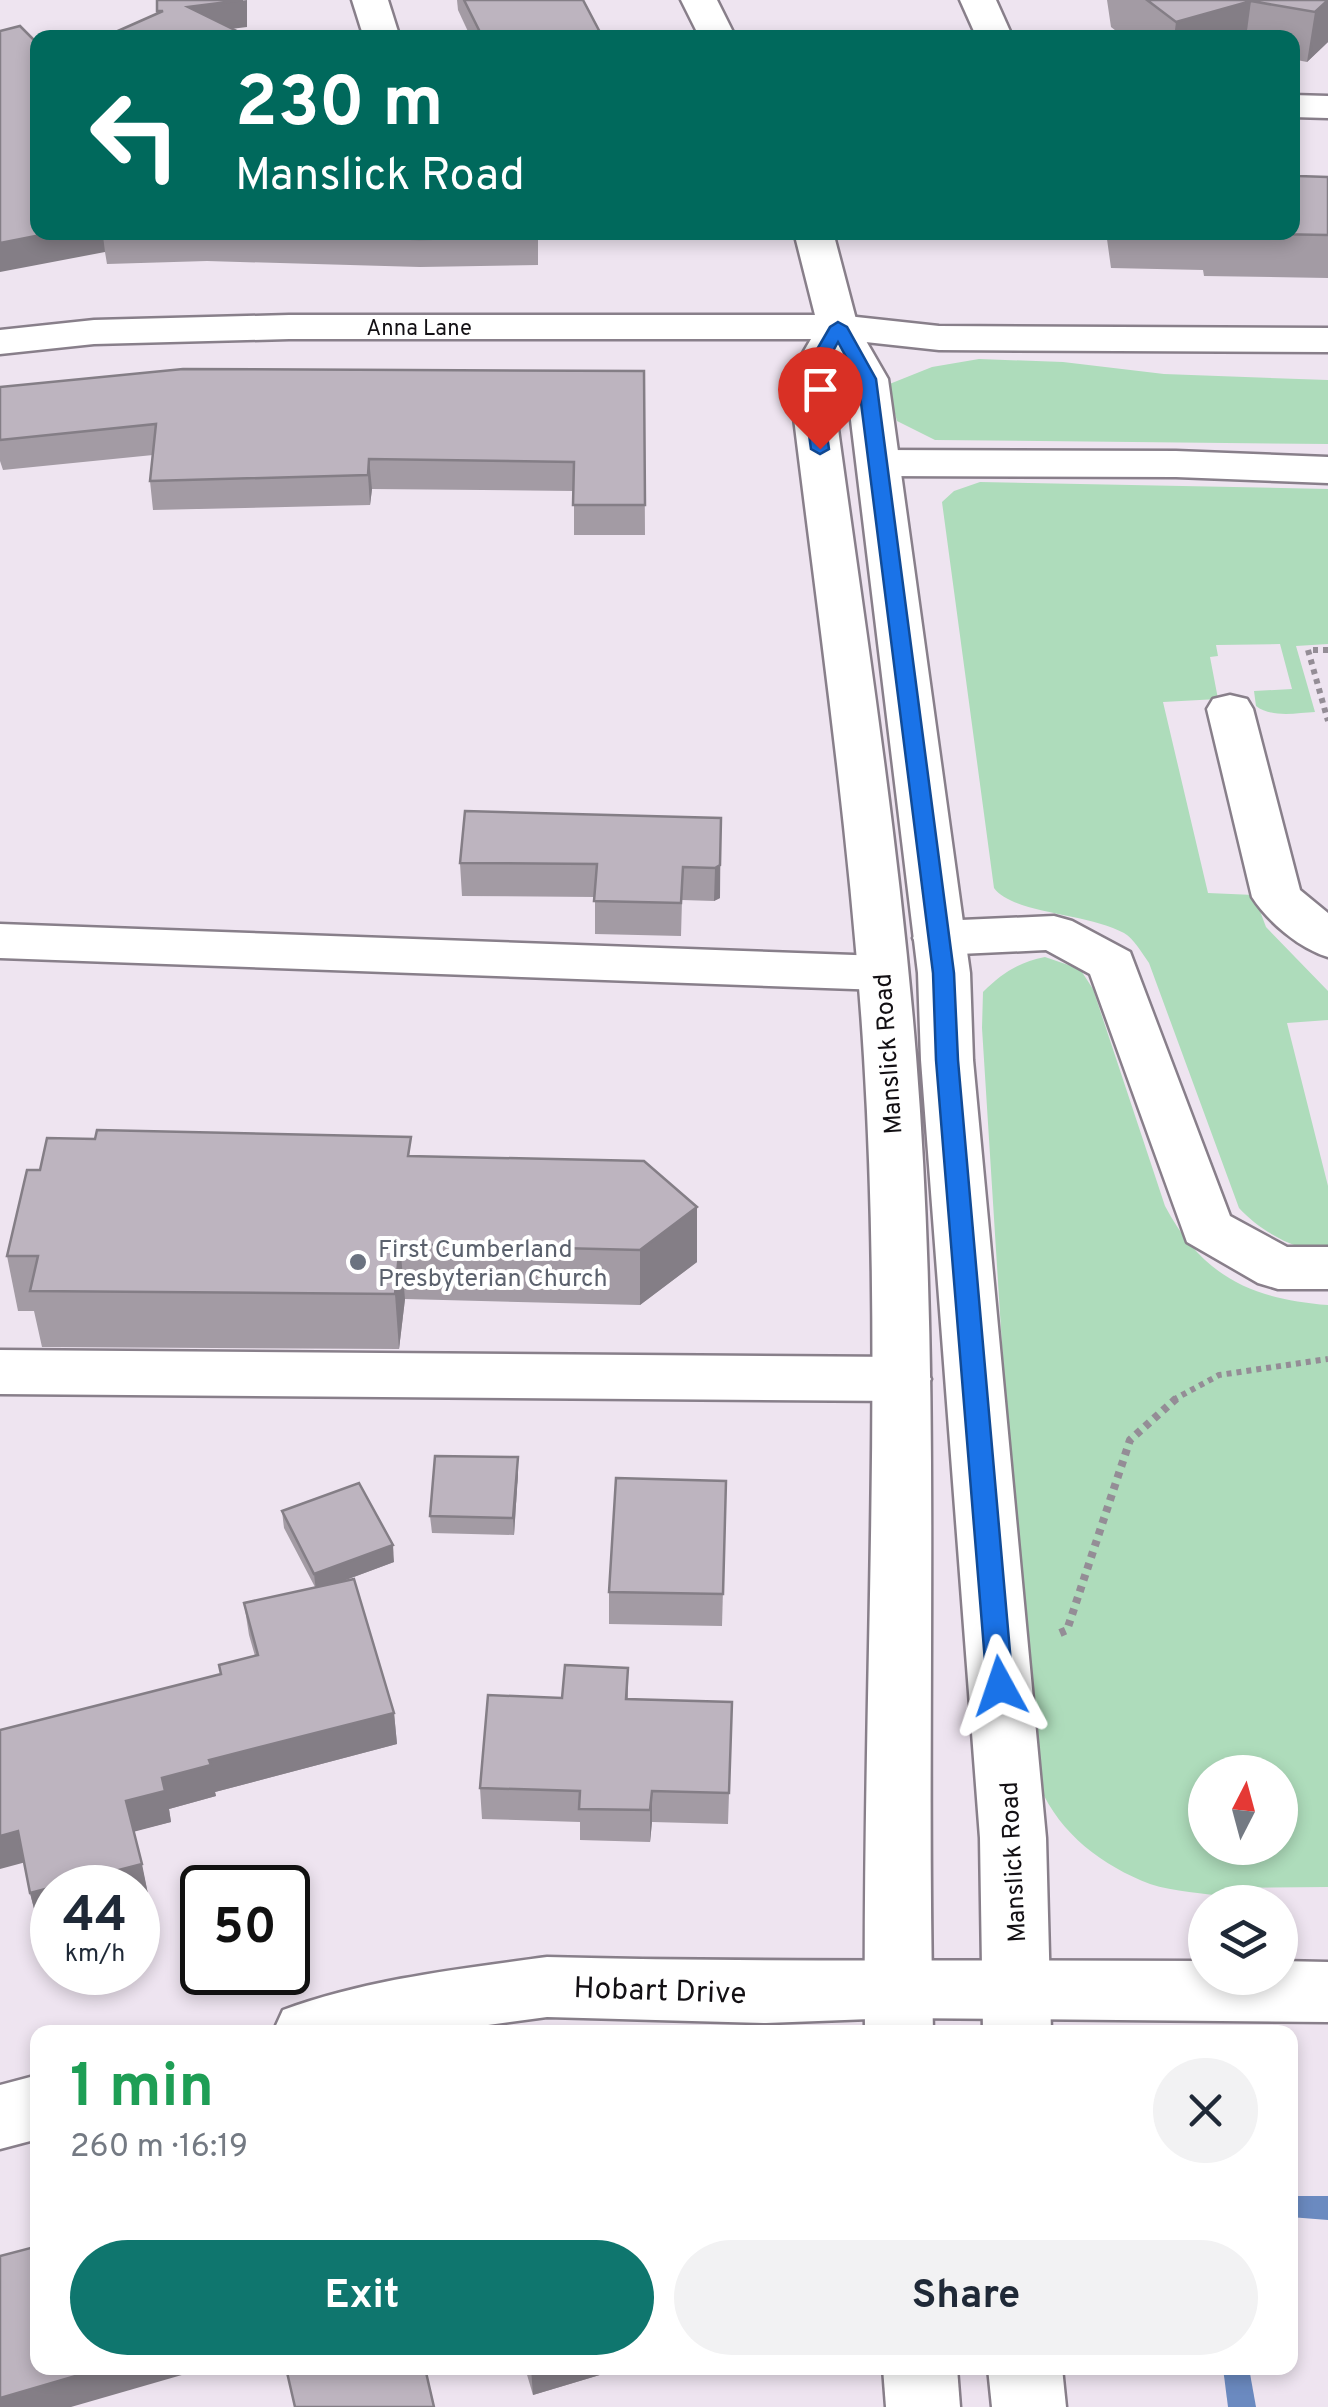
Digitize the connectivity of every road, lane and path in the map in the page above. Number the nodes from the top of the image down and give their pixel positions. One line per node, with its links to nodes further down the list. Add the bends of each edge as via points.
1 (370, 0): 4 (main road)
2 (699, 0): 5 (main road)
3 (978, 0): 6 (main road)
4 (379, 30)
5 (714, 30)
6 (991, 30)
7 (1300, 106): 8 (main road)
8 (1328, 106)
9 (815, 240): 10 (main road, Manslick Road)
10 (838, 327): 11 (main road, Anna Lane, via 940,338); 12 (main road, Anna Lane, via 289,328 94,332); 13 (main road, Manslick Road, via 867,379); 21 (main road, Manslick Road, via 810,377)
11 (1328, 340)
12 (0, 342)
13 (878, 463): 14 (main road); 18 (main road, Manslick Road)
14 (1328, 470)
15 (1328, 650): 17 (path, via 1308,650)
16 (1230, 709): 19 (main road, via 1278,897)
17 (1328, 721)
18 (938, 938): 22 (main road, via 1054,933 1112,964 1207,1228 1278,1268); 29 (main road, Manslick Road, via 1013,1838)
19 (1328, 940)
20 (0, 941): 21 (main road)
21 (882, 973): 25 (main road, Manslick Road)
22 (1328, 1268)
23 (1328, 1360): 26 (path, via 1219,1375 1171,1401 1130,1440 1067,1630)
24 (0, 1372): 25 (main road)
25 (902, 1379): 28 (main road, Manslick Road)
26 (1054, 1636)
27 (1328, 1992): 29 (main road, Hobart Drive)
28 (898, 2010): 29 (main road, Hobart Drive); 30 (main road, Hobart Drive, via 766,1993 547,1986 402,2006)
29 (1017, 2012)
30 (333, 2025)
31 (30, 2109): 32 (main road)
32 (0, 2117)
33 (921, 2375): 35 (main road)
34 (1026, 2375): 36 (main road)
35 (923, 2407)
36 (1029, 2407)

